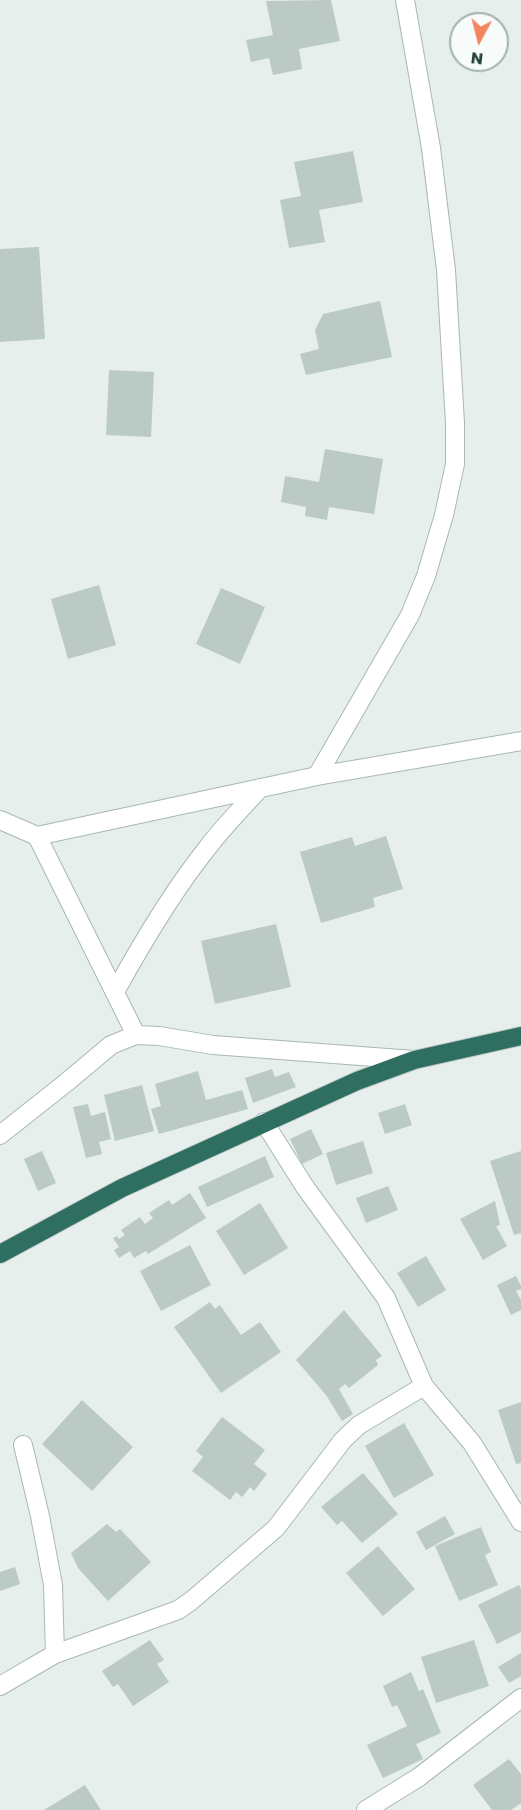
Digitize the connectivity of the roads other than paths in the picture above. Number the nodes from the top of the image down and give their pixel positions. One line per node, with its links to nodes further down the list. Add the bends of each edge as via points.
1 (405, 0): 3 (street, via 431,148 446,270 455,464 426,576 410,615)
2 (521, 741): 3 (street)
3 (317, 776): 4 (street)
4 (260, 788): 7 (street); 8 (street, via 208,846 147,935)
5 (0, 802): 6 (street)
6 (5, 822): 7 (street)
7 (37, 836): 8 (street)
8 (115, 992): 9 (street)
9 (136, 1035): 11 (street, via 213,1045); 13 (street, via 111,1045)
10 (521, 1036): 11 (highway)
11 (414, 1060): 12 (highway)
12 (264, 1122): 14 (highway, via 122,1188); 15 (street, via 305,1188 386,1298)
13 (0, 1135)
14 (0, 1254)
15 (424, 1386): 17 (street, via 472,1443); 18 (street, via 359,1425 343,1440 276,1528 191,1601 178,1610)
16 (23, 1445): 18 (street, via 53,1585)
17 (521, 1522)
18 (56, 1654): 19 (street)
19 (0, 1686)
20 (521, 1698): 21 (street, via 419,1778)
21 (366, 1810)

